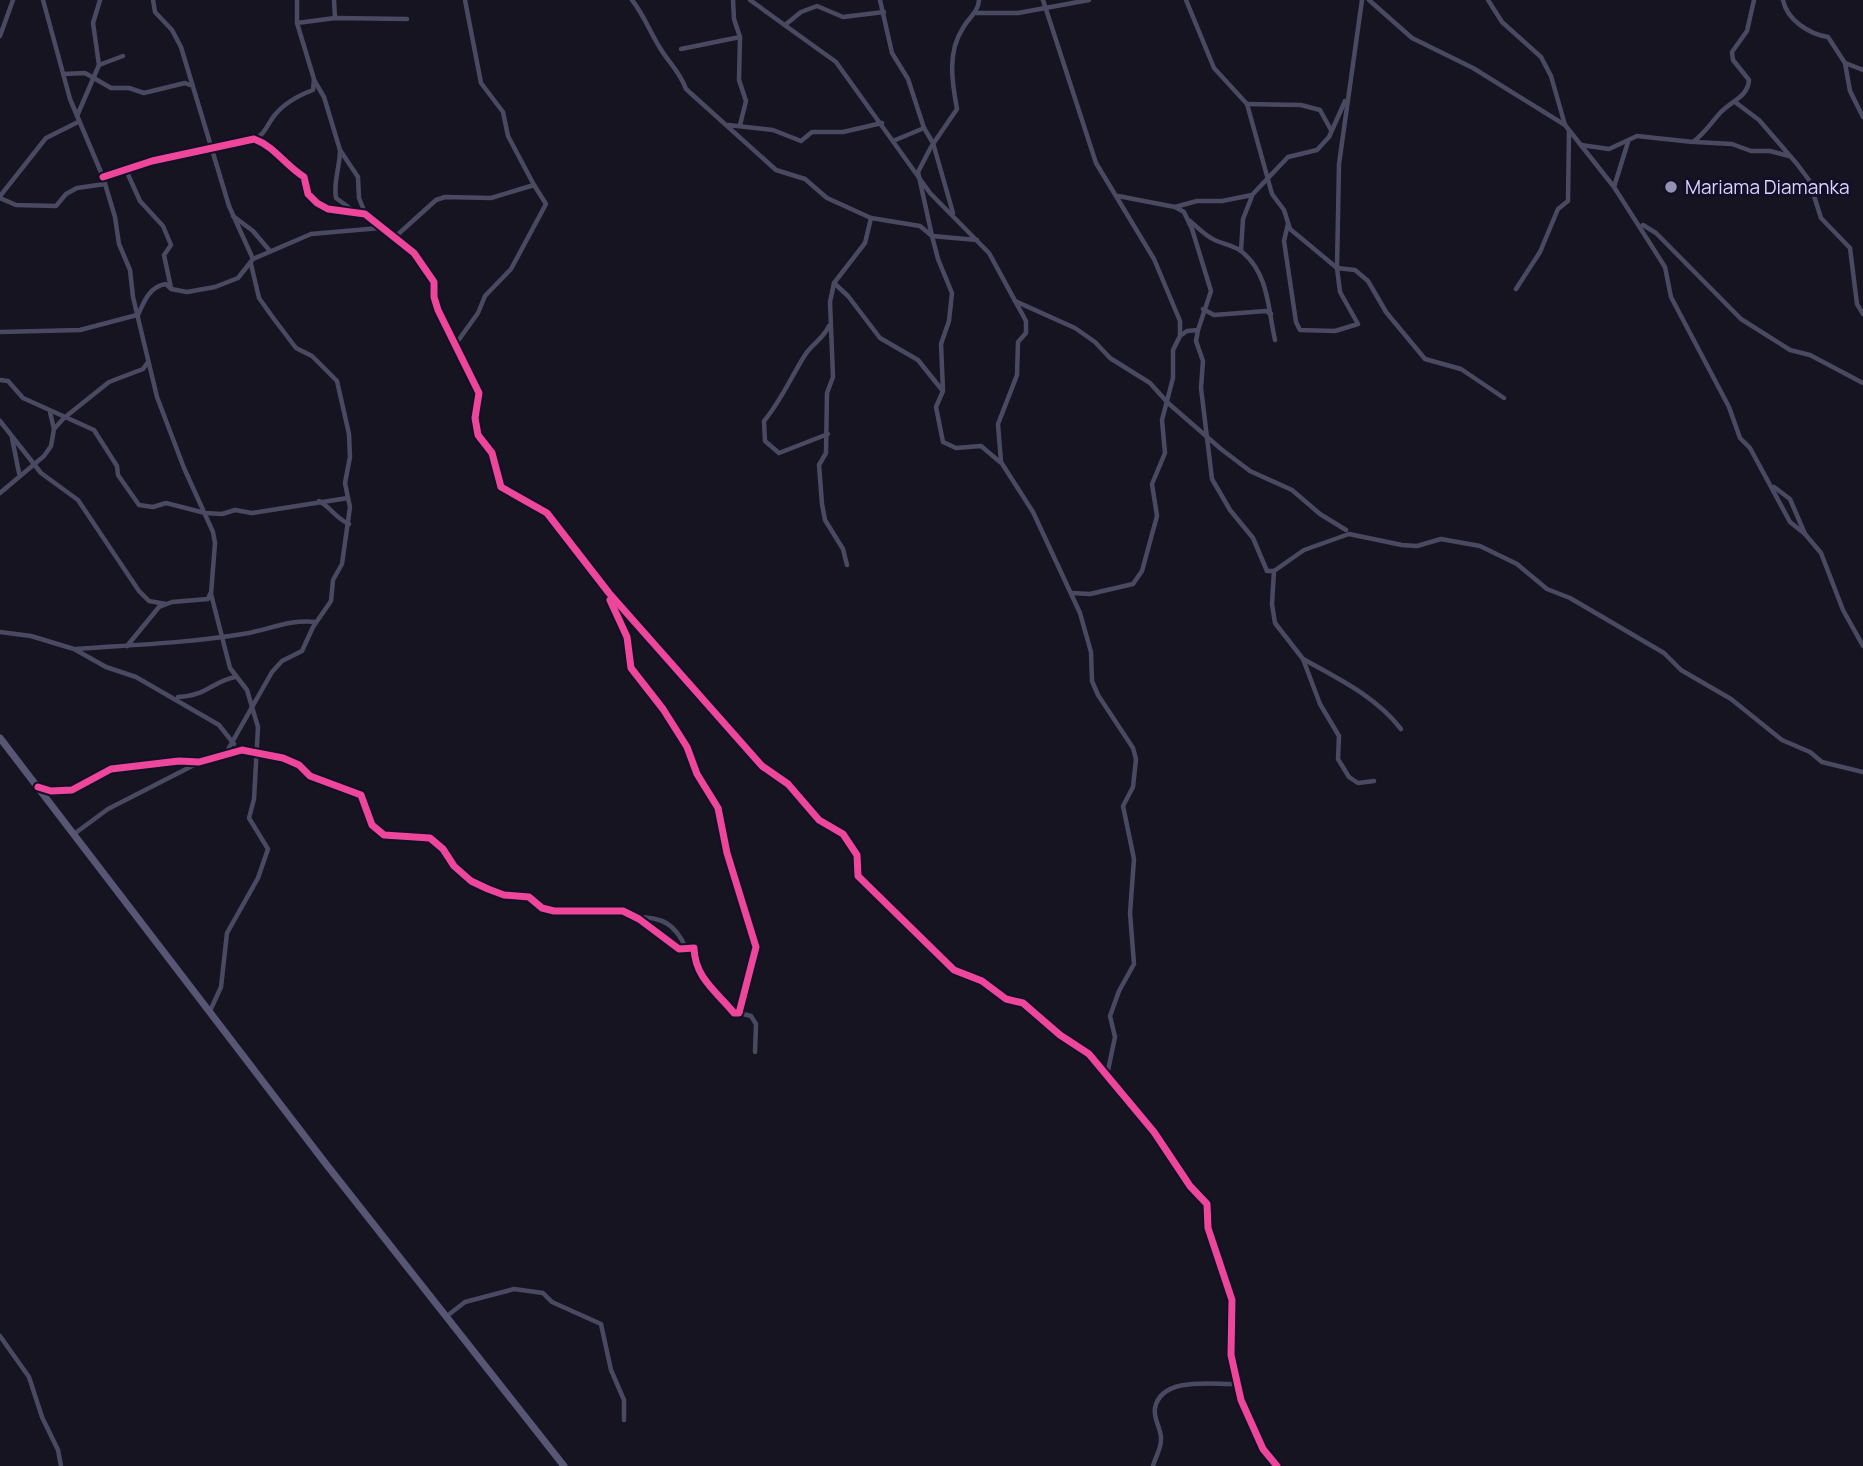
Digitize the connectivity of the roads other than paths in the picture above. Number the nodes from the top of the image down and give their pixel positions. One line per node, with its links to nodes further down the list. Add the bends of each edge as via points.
1 (13, 0): 27 (street)
2 (43, 0): 37 (street)
3 (100, 0): 35 (street, via 93,23)
4 (153, 0): 40 (street, via 155,12 181,47)
5 (297, 0): 28 (street)
6 (334, 0): 25 (street)
7 (466, 0): 66 (street, via 481,83 503,112 508,136)
8 (632, 0): 47 (street, via 661,50 680,72 686,89)
9 (733, 0): 31 (street)
10 (762, 0): 21 (street)
11 (880, 0): 23 (street)
12 (979, 0): 24 (street)
13 (1043, 0): 22 (street)
14 (1089, 0): 22 (street)
15 (1186, 0): 43 (street, via 1214,68)
16 (1362, 0): 41 (street)
17 (1369, 0): 50 (street, via 1412,38 1473,68)
18 (1488, 0): 50 (street, via 1502,22 1541,57)
19 (1754, 0): 42 (street, via 1747,31 1732,52 1749,80)
20 (1783, 0): 34 (street, via 1785,12 1815,35 1828,37)
21 (751, 2): 29 (street)
22 (1045, 8): 24 (street); 69 (street, via 1096,163)
23 (884, 12): 29 (street, via 843,17 817,6); 49 (street, via 892,53 908,79)
24 (976, 13): 56 (street, via 963,27 953,54 951,78 957,109)
25 (335, 18): 26 (street); 28 (street)
26 (407, 19)
27 (3, 20): 30 (street)
28 (298, 23): 39 (street)
29 (785, 24): 46 (street, via 836,62)
30 (0, 36)
31 (740, 37): 32 (street); 48 (street, via 739,80 746,101)
32 (681, 49)
33 (123, 56): 35 (street)
34 (1845, 64): 36 (street); 44 (street, via 1850,91)
35 (99, 65): 38 (street)
36 (1863, 70)
37 (64, 74): 38 (street, via 86,73); 45 (street)
38 (95, 78): 40 (street, via 111,88 144,93); 45 (street)
39 (314, 79): 52 (street, via 313,90 291,99); 59 (street)
40 (191, 85): 58 (street)
41 (1347, 97): 51 (street); 87 (street, via 1339,164)
42 (1735, 102): 55 (street); 60 (street, via 1759,120)
43 (1247, 104): 51 (street, via 1320,110); 64 (street)
44 (1863, 117)
45 (77, 119): 63 (street); 70 (street, via 46,138)
46 (882, 123): 48 (street, via 843,132 812,132 801,141 773,130); 53 (street)
47 (728, 125): 48 (street); 77 (street, via 776,170 804,179 827,198)
48 (740, 125)
49 (924, 128): 53 (street); 56 (street)
50 (1567, 128): 57 (street); 90 (street, via 1568,201 1558,209 1540,252)
51 (1331, 131): 64 (street, via 1317,150 1288,157)
52 (254, 139): 58 (street); 72 (street, via 269,145 282,162 304,177 308,194 317,203 328,209)
53 (893, 141): 62 (street)
54 (1628, 141): 55 (street, via 1651,136); 57 (street, via 1609,149); 67 (street)
55 (1693, 142): 60 (street, via 1732,144)
56 (933, 143): 62 (street); 74 (street)
57 (1581, 145): 67 (street)
58 (213, 149): 61 (street); 75 (street)
59 (340, 150): 72 (street, via 336,198); 73 (street, via 358,177)
60 (1790, 156): 93 (street, via 1809,180 1821,218 1850,248 1857,304)
61 (126, 170): 63 (street); 89 (street, via 140,201 163,226 171,245 164,255)
62 (918, 172): 74 (street, via 930,192); 81 (street)
63 (103, 177): 65 (street)
64 (1268, 178): 68 (street); 78 (street)
65 (105, 184): 70 (street, via 77,188 56,206 16,205); 94 (street, via 130,270)
66 (534, 185): 82 (street, via 491,198 436,200); 103 (street, via 546,204 538,221)
67 (1614, 187): 79 (street)
68 (1252, 195): 71 (street); 85 (street, via 1243,219)
69 (1118, 196): 71 (street); 96 (street, via 1154,259)
70 (0, 197)
71 (1175, 207): 76 (street)
72 (353, 210): 73 (street)
73 (365, 214): 80 (street)
74 (953, 214): 83 (street)
75 (233, 215): 84 (street); 86 (street)
76 (1187, 218): 85 (street, via 1212,239); 92 (street, via 1211,291)
77 (872, 219): 81 (street, via 920,226); 88 (street, via 864,243)
78 (1289, 223): 87 (street, via 1290,229); 87 (street, via 1284,240 1300,330 1335,331 1358,324 1340,292)
79 (1640, 223): 106 (street, via 1656,233 1741,318 1790,350 1810,355); 120 (street, via 1665,267 1671,297 1729,407 1740,438)
80 (380, 228): 82 (street); 84 (street, via 311,234)
81 (932, 236): 83 (street); 107 (street, via 952,293 940,344)
82 (395, 237): 103 (street, via 425,265 435,282 438,310)
83 (978, 240): 91 (street, via 997,264)
84 (270, 251): 86 (street)
85 (1241, 251): 95 (street, via 1262,280)
86 (252, 262): 89 (street, via 238,278 215,287 187,292); 122 (street, via 259,298 296,348 312,356 337,381 349,434)
87 (1337, 268): 108 (street, via 1356,270 1368,281 1386,312 1425,359 1461,369)
88 (834, 283): 97 (street); 107 (street, via 880,338 918,360)
89 (172, 289): 94 (street, via 158,285)
90 (1516, 289)
91 (1014, 301): 109 (street, via 1075,328 1150,383); 118 (street, via 1026,321 1026,333 1018,342 1017,375 998,424)
92 (1203, 309): 95 (street, via 1214,315 1266,311); 98 (street)
93 (1863, 314)
94 (137, 315): 100 (street, via 80,330); 104 (street)
95 (1271, 315): 102 (street)
96 (1180, 321): 99 (street); 101 (street)
97 (829, 325): 114 (street, via 833,377 827,393); 114 (street, via 764,421 765,441 779,453)
98 (1198, 330): 99 (street); 116 (street)
99 (1187, 331): 101 (street)
100 (0, 332)
101 (1180, 336): 109 (street, via 1173,350)
102 (1275, 340)
103 (455, 346): 130 (street, via 479,393 478,435 492,453 501,487 547,513)
104 (148, 362): 111 (street, via 143,369 109,382); 124 (street, via 164,416)
105 (0, 380): 110 (street)
106 (1863, 383)
107 (943, 391): 118 (street, via 936,407 943,442 956,447 981,446)
108 (1504, 398)
109 (1168, 403): 116 (street); 131 (street, via 1162,420 1165,453 1152,484 1157,516 1142,571 1133,584 1090,594)
110 (50, 411): 111 (street); 113 (street)
111 (64, 418): 113 (street); 124 (street, via 93,430 139,505 166,503)
112 (0, 421): 115 (street)
113 (54, 429): 117 (street, via 51,446)
114 (828, 434): 128 (street, via 820,465 822,504)
115 (12, 437): 117 (street); 119 (street)
116 (1207, 437): 126 (street, via 1250,471 1292,490); 129 (street, via 1215,488 1253,538 1268,571)
117 (33, 462): 119 (street); 133 (street, via 58,488 78,500 139,591 149,601)
118 (1001, 462): 131 (street, via 1032,512)
119 (19, 474): 121 (street)
120 (1767, 479): 127 (street, via 1790,522); 127 (street, via 1790,499)
121 (0, 493)
122 (348, 498): 123 (street); 125 (street)
123 (318, 501): 124 (street, via 252,513); 125 (street)
124 (205, 513): 132 (street, via 215,543)
125 (349, 524): 134 (street, via 331,601)
126 (1346, 530)
127 (1805, 534): 137 (street, via 1824,560)
128 (847, 565)
129 (1274, 570): 140 (street, via 1275,623); 150 (street, via 1304,550 1349,534 1402,545 1441,539 1480,546 1664,653 1681,670 1731,699 1782,740 1822,762)
130 (609, 593): 157 (street, via 626,637 631,668 687,747 697,774 719,808 727,853 756,947); 159 (street, via 762,766 788,784 818,820 843,834 857,855 858,876 932,951 954,970 1032,1009)
131 (1070, 593): 159 (street, via 1091,652 1091,681 1136,759 1133,787 1123,806 1134,859 1130,912 1134,964 1110,1016 1115,1037)
132 (211, 594): 133 (street, via 208,599); 136 (street)
133 (166, 604): 138 (street)
134 (317, 622): 136 (street, via 284,622); 143 (street, via 302,651 282,661)
135 (0, 632): 139 (street)
136 (221, 637): 138 (street); 141 (street)
137 (1863, 646)
138 (126, 647): 139 (street)
139 (74, 649): 142 (street)
140 (1303, 659): 144 (street, via 1381,706); 151 (street, via 1320,704 1339,736 1342,769 1358,783)
141 (234, 677): 142 (street, via 210,691); 143 (street, via 247,690)
142 (174, 697): 146 (street, via 219,724)
143 (252, 708): 146 (street); 147 (street, via 258,727)
144 (1401, 729)
145 (0, 738): 152 (main road)
146 (233, 744): 148 (street)
147 (257, 753): 148 (street); 154 (street, via 283,758 310,776 361,795 372,825 384,835 430,838 471,881 488,889 529,897 554,911 623,911); 156 (street, via 249,818 268,849 258,878 227,933 221,987)
148 (225, 754): 149 (street)
149 (199, 762): 152 (street, via 132,764 111,769 72,790); 153 (street, via 107,809)
150 (1863, 772)
151 (1374, 781)
152 (38, 787): 153 (main road)
153 (74, 834): 156 (main road)
154 (635, 917): 155 (street, via 679,948); 155 (street, via 665,920 678,930)
155 (686, 948): 157 (street, via 694,948 696,969)
156 (210, 1011): 160 (main road)
157 (738, 1013): 158 (street, via 751,1016 756,1024)
158 (755, 1052)
159 (1107, 1075): 162 (street, via 1207,1204 1208,1228 1232,1300 1231,1355)
160 (447, 1316): 163 (street, via 464,1301 514,1289 543,1293 552,1302 601,1324 611,1370 624,1400); 165 (main road)
161 (0, 1336): 164 (street, via 29,1377)
162 (1237, 1377): 166 (street, via 1232,1384 1200,1382 1160,1396 1155,1408 1162,1442); 167 (street, via 1246,1412 1263,1449)
163 (624, 1420)
164 (61, 1466)
165 (564, 1466)
166 (1153, 1466)
167 (1277, 1466)

